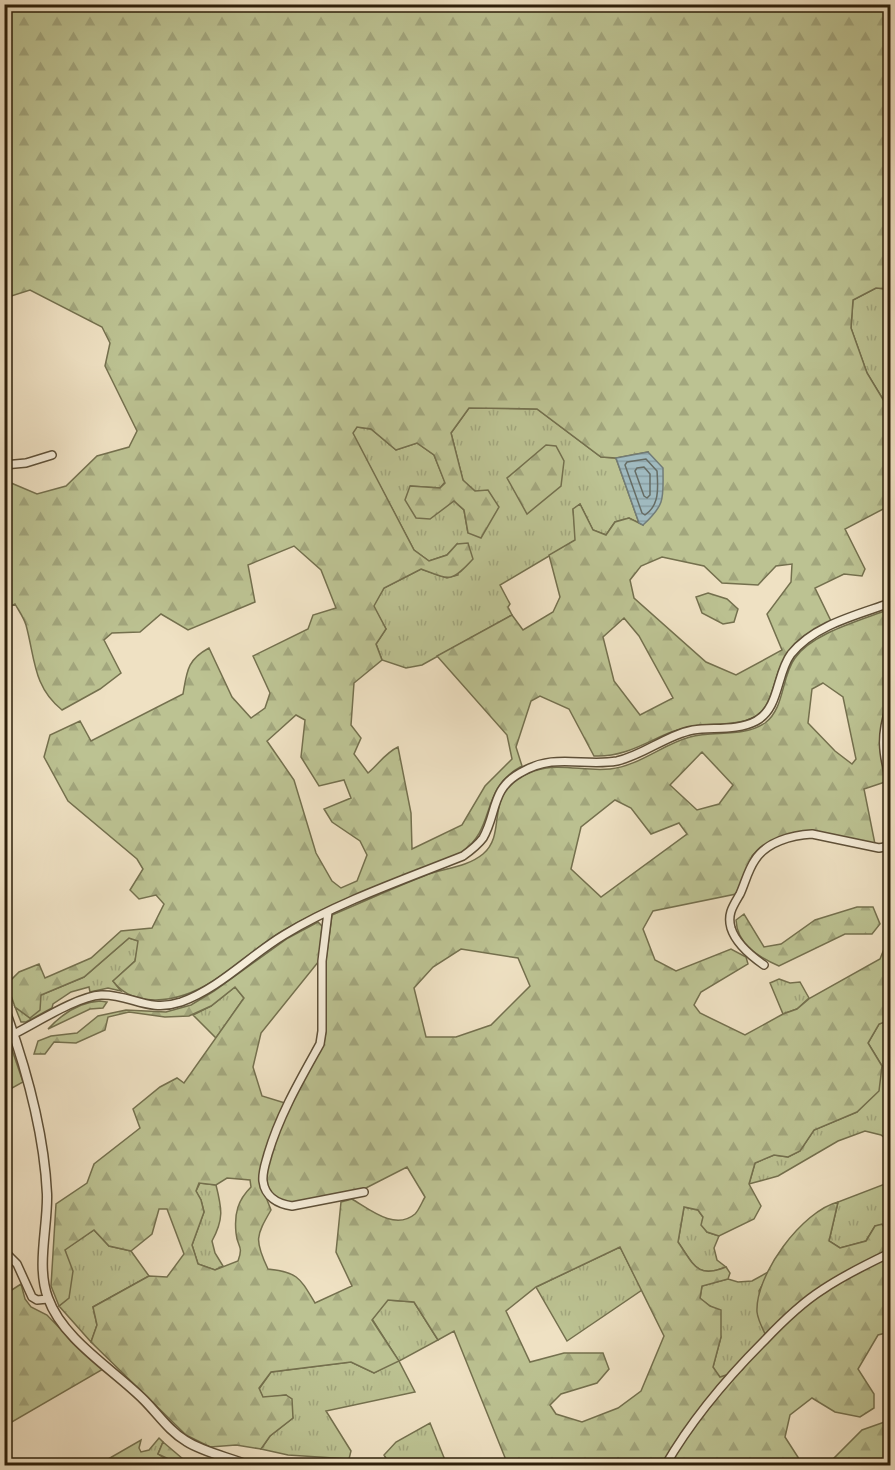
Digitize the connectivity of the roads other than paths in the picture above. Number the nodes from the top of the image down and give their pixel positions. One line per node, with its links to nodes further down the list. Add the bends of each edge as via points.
1 (52, 455): 2 (street)
2 (4, 465)
3 (891, 603): 7 (street, via 838,622 800,644 783,669 770,707 755,721 693,730 616,761 565,760 531,767 502,788 484,837 463,856)
4 (891, 706): 5 (street, via 883,740)
5 (891, 780)
6 (891, 846): 8 (street, via 879,848 812,834 786,839 761,853 754,860 730,919 736,939)
7 (328, 912): 10 (street, via 284,935 214,985 179,1002 150,1006 99,995); 11 (street, via 322,961 320,1044 276,1128 263,1181 275,1201 292,1206)
8 (764, 965)
9 (4, 1007): 10 (street)
10 (14, 1034): 14 (street, via 27,1076 43,1160 47,1221 43,1270)
11 (364, 1192)
12 (4, 1251): 14 (street, via 17,1264 32,1297)
13 (891, 1253): 16 (street, via 852,1271 794,1311 719,1387)
14 (48, 1299): 15 (street, via 71,1334 145,1400 175,1433 200,1449)
15 (250, 1466)
16 (665, 1466)

